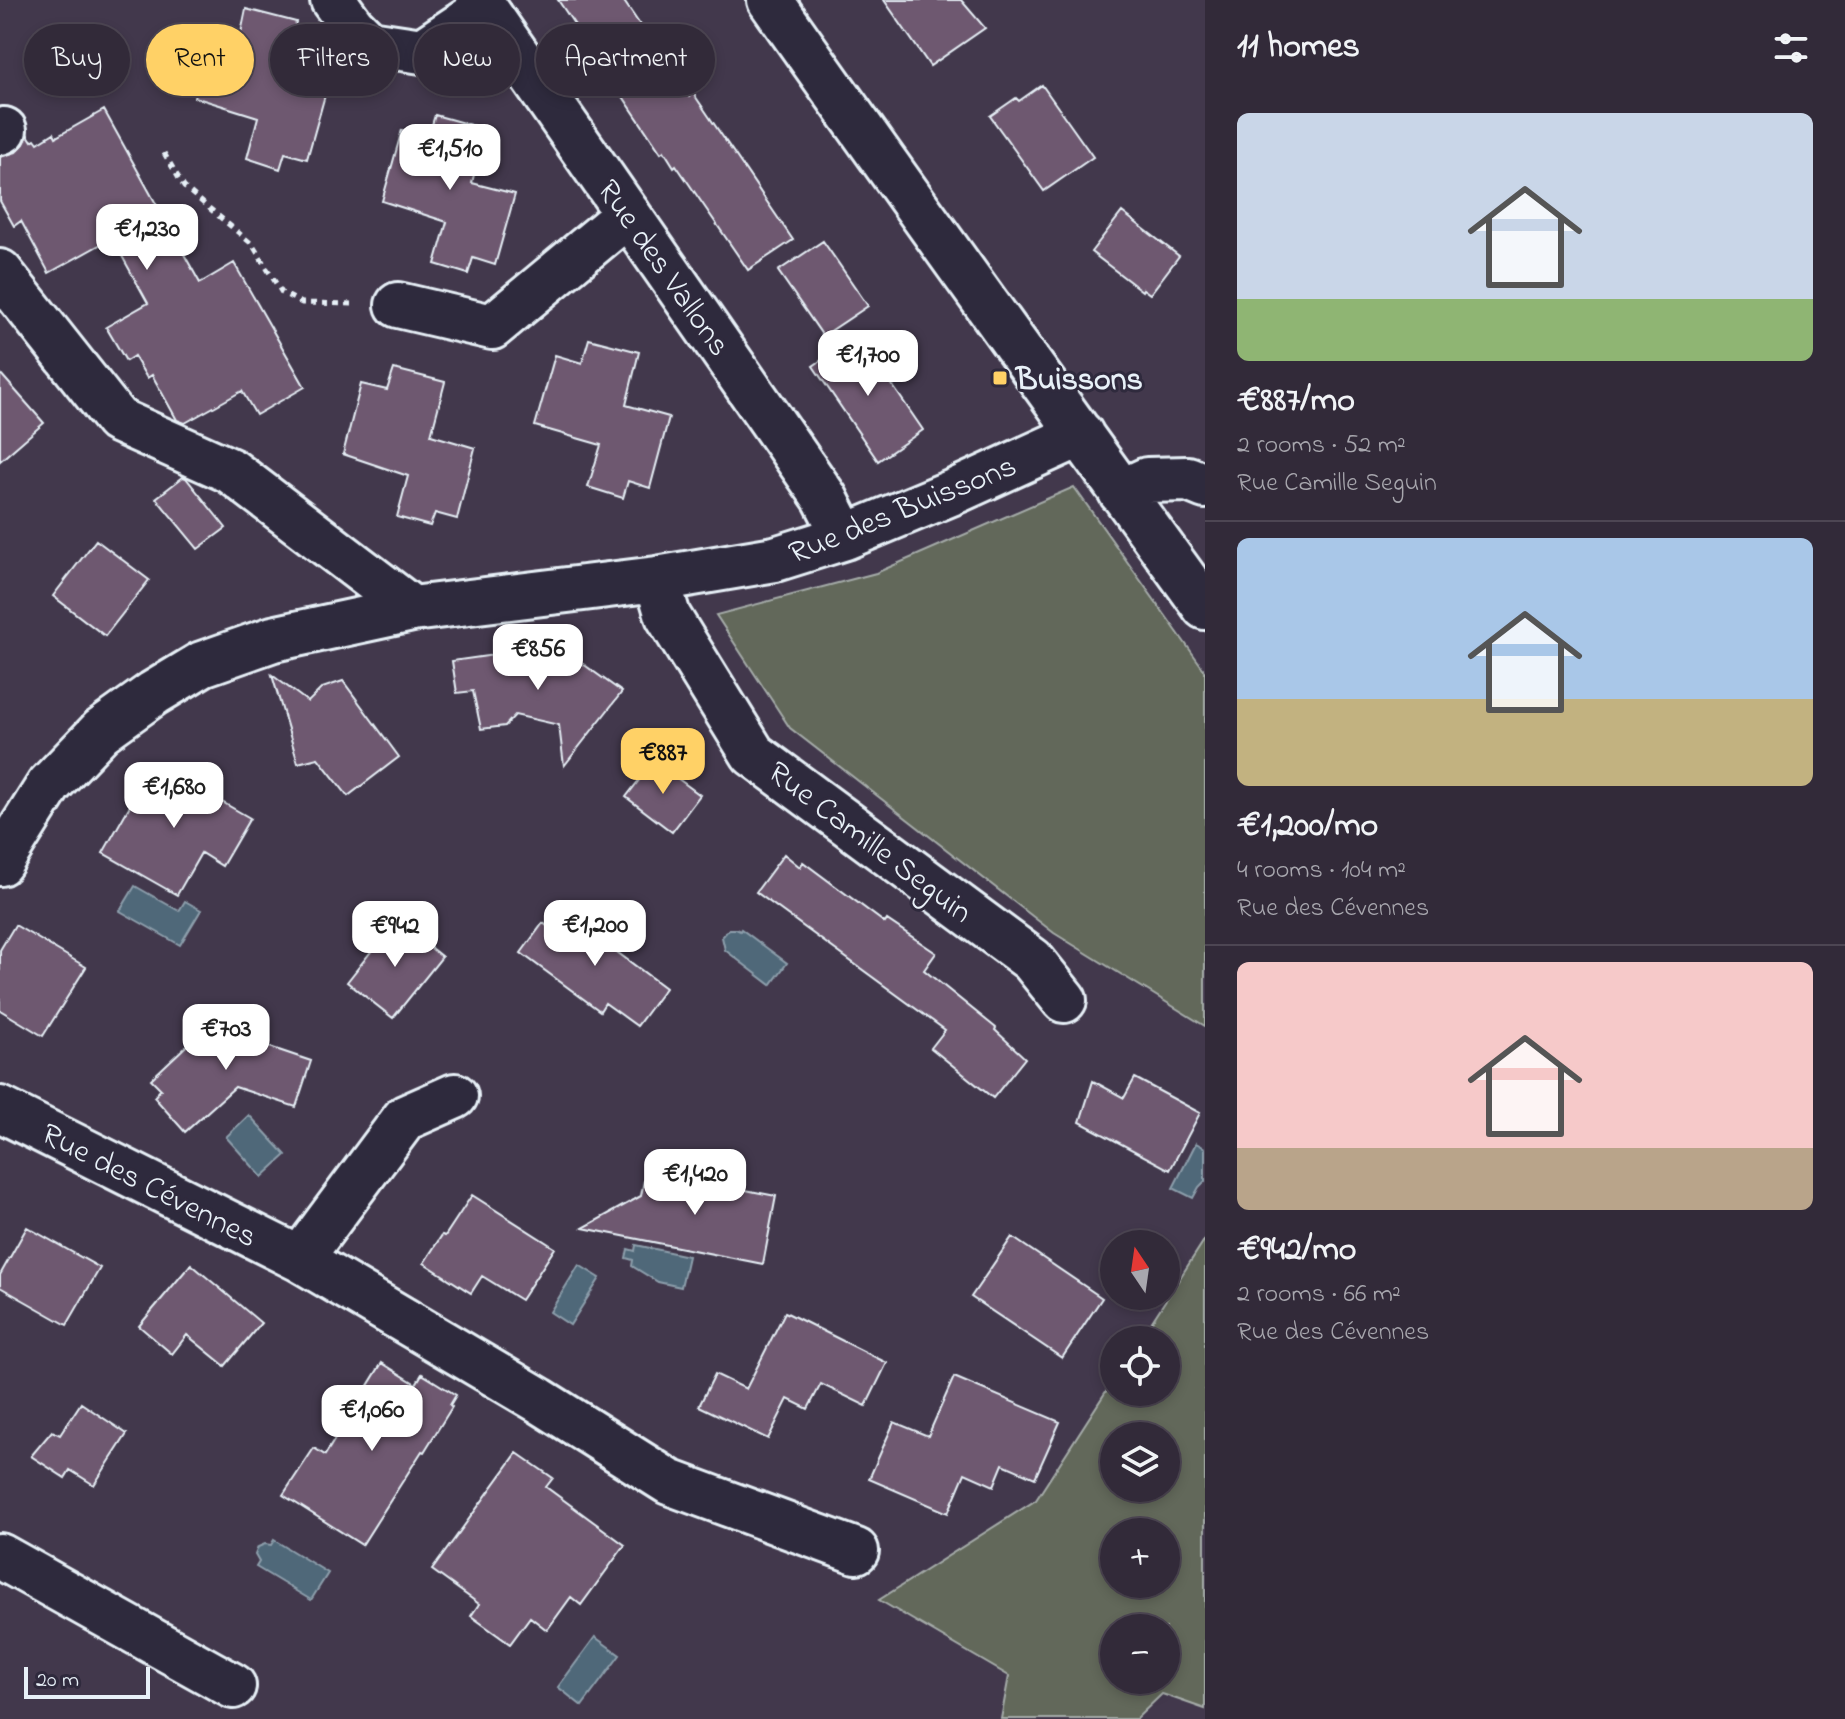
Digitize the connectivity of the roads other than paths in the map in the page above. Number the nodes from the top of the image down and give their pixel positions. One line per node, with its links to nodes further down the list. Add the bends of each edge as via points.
1 (333, 0): 3 (street, via 369,43 422,51)
2 (770, 0): 7 (street)
3 (482, 4): 4 (street, Rue des Vallons)
4 (628, 214): 6 (street, via 492,327); 10 (street, Rue des Vallons, via 825,498)
5 (0, 272): 13 (street, via 117,420 231,471)
6 (398, 305)
7 (1081, 434): 9 (street); 10 (street, Rue des Buissons)
8 (1205, 486): 9 (street, via 1188,479 1147,480)
9 (1121, 492): 12 (street)
10 (845, 537): 11 (street, Rue des Buissons, via 775,559)
11 (657, 579): 13 (street, Rue des Buissons); 15 (street, Rue Camille Seguin, via 668,616 753,754 1032,960)
12 (1205, 607)
13 (412, 609): 14 (street, Rue des Buissons, via 273,639 202,664 154,693 101,731 49,785)
14 (0, 863)
15 (1064, 1000)
16 (455, 1096): 18 (street, via 405,1118)
17 (0, 1109): 18 (street, Rue des Cévennes)
18 (300, 1259): 19 (street, Rue des Cévennes, via 669,1482)
19 (856, 1551)
20 (0, 1556): 21 (street)
21 (233, 1686)

